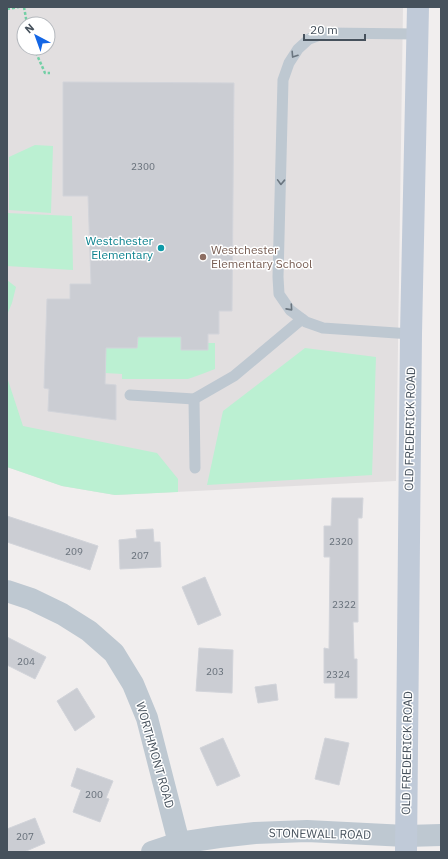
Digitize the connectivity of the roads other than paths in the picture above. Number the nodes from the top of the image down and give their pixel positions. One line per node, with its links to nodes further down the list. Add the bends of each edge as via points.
1 (418, 7): 2 (street, OLD FREDERICK ROAD)
2 (417, 34): 3 (lane, one-way to 3, via 325,33 309,39 298,49 289,63 283,80 278,277 279,294 290,310); 4 (street, OLD FREDERICK ROAD)
3 (302, 319): 4 (lane, via 323,328); 6 (lane, via 234,376)
4 (411, 334): 11 (street, OLD FREDERICK ROAD)
5 (130, 395): 6 (lane)
6 (194, 399): 7 (lane)
7 (195, 468)
8 (7, 591): 10 (street, WORTHMONT ROAD, via 62,614 114,653 133,684 147,718)
9 (441, 835): 11 (street, STONEWALL ROAD)
10 (179, 843): 11 (street, STONEWALL ROAD, via 255,833 307,831); 12 (street, STONEWALL ROAD)
11 (406, 844)
12 (152, 852)

